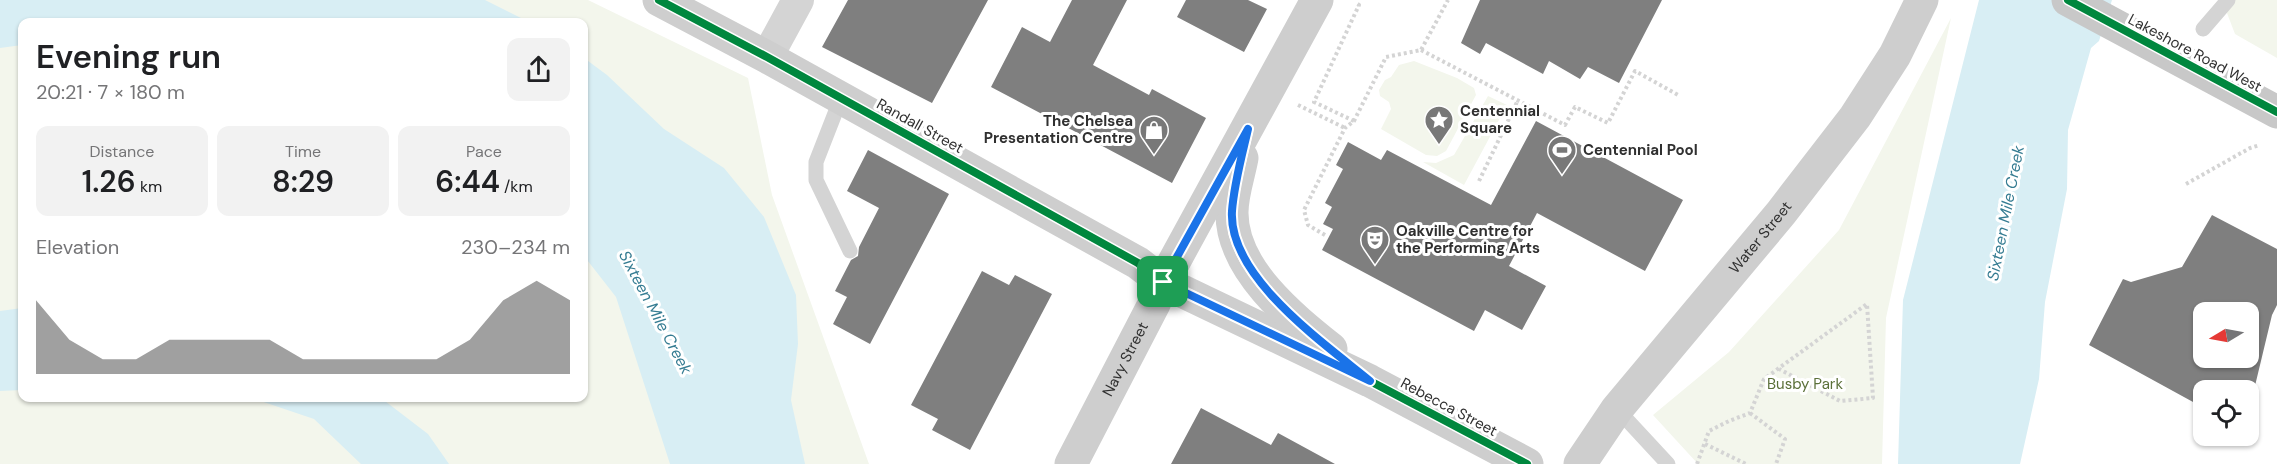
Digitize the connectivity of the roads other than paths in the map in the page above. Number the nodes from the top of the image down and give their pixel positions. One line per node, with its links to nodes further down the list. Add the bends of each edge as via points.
1 (659, 0): 8 (street, Randall Street)
2 (798, 0): 8 (street)
3 (1317, 0): 11 (street, Navy Street)
4 (1922, 0): 15 (street, Water Street, via 1895,55 1817,168)
5 (2068, 0): 10 (main road, Lakeshore Road West)
6 (2228, 0): 7 (lane)
7 (2203, 29)
8 (767, 57): 9 (street, Randall Street)
9 (841, 98): 12 (lane, via 816,162 816,180); 13 (street, Randall Street, via 1138,263)
10 (2277, 112)
11 (1248, 129): 13 (street, Navy Street); 14 (street, via 1232,211 1234,236 1271,296)
12 (850, 251)
13 (1163, 282): 14 (street, Rebecca Street); 16 (street, Navy Street)
14 (1370, 381): 17 (street, Rebecca Street)
15 (1617, 408): 18 (street, Water Street); 19 (lane)
16 (1071, 464)
17 (1527, 464)
18 (1580, 464)
19 (1668, 464)

